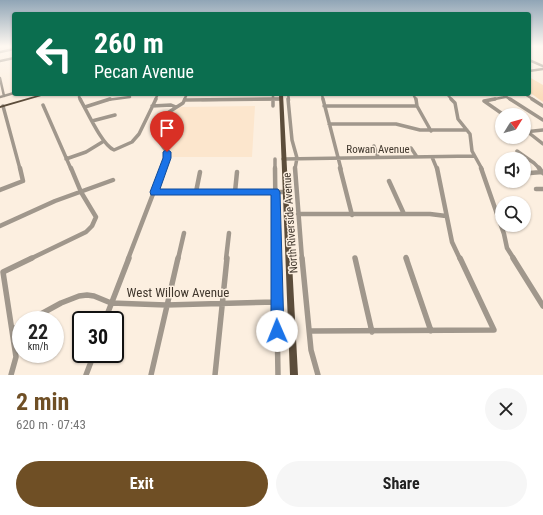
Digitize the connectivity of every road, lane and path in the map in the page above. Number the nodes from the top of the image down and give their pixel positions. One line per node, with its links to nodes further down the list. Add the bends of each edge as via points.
1 (543, 68): 2 (street)
2 (531, 71)
3 (0, 78): 5 (street)
4 (12, 94): 5 (street)
5 (4, 96): 19 (street)
6 (39, 96): 32 (main road)
7 (79, 96): 33 (street)
8 (157, 96): 28 (street)
9 (186, 96): 25 (street)
10 (216, 96): 22 (street)
11 (245, 96): 23 (street)
12 (288, 96): 54 (street, North Riverside Avenue, via 292,140)
13 (322, 96): 30 (street)
14 (414, 96): 31 (street)
15 (449, 96): 41 (street, via 455,103 458,119)
16 (506, 96): 35 (street, via 484,101); 37 (street)
17 (528, 96): 27 (street)
18 (531, 96): 27 (street)
19 (0, 97)
20 (281, 97): 24 (street); 53 (main road, North Riverside Avenue)
21 (130, 98): 33 (street, via 113,98)
22 (215, 99): 23 (street); 25 (street)
23 (244, 99): 24 (street)
24 (273, 99): 29 (street)
25 (185, 100): 34 (street)
26 (43, 105): 57 (street)
27 (543, 105)
28 (152, 106): 34 (street); 45 (street, via 139,134 132,142 114,150)
29 (273, 106)
30 (324, 106): 31 (street); 39 (street)
31 (417, 106): 40 (street)
32 (1, 107): 68 (street, via 23,181)
33 (84, 107): 38 (street)
34 (176, 107): 71 (street, via 169,112 159,136 159,141 168,154)
35 (495, 109)
36 (115, 115): 38 (street)
37 (543, 120)
38 (92, 121): 45 (street)
39 (329, 124): 40 (street, via 396,124); 55 (street)
40 (431, 130): 41 (street)
41 (467, 130): 50 (street)
42 (543, 130): 43 (street)
43 (531, 131)
44 (531, 136): 46 (street)
45 (104, 141): 57 (street, via 86,152)
46 (543, 144)
47 (374, 146): 51 (street)
48 (411, 148): 56 (street)
49 (516, 151): 59 (street)
50 (474, 156): 52 (street, Rowan Avenue); 89 (street, via 485,178 510,254)
51 (378, 157): 55 (street, Rowan Avenue); 56 (street, Rowan Avenue)
52 (432, 157): 56 (street, Rowan Avenue); 79 (street, via 436,165)
53 (283, 158): 54 (street, Rowan Avenue); 75 (main road, North Riverside Avenue)
54 (297, 158): 55 (street, Rowan Avenue); 76 (street, North Riverside Avenue, via 295,171)
55 (339, 158): 78 (street)
56 (417, 158)
57 (66, 159): 70 (street)
58 (275, 159): 74 (street)
59 (538, 167): 60 (street); 64 (street)
60 (543, 167)
61 (200, 172): 72 (street)
62 (237, 172): 73 (street)
63 (531, 173): 64 (street)
64 (543, 173)
65 (113, 180): 70 (street)
66 (389, 181): 77 (street)
67 (536, 189): 69 (street)
68 (0, 190)
69 (543, 190)
70 (81, 192): 80 (street, via 41,206); 92 (street, via 96,217 92,226 86,232 3,272)
71 (155, 192): 72 (street); 86 (street)
72 (196, 192): 73 (street)
73 (235, 192): 74 (street)
74 (275, 192): 75 (street); 85 (street)
75 (285, 192): 103 (main road, North Riverside Avenue)
76 (298, 214): 78 (street); 93 (street, North Riverside Avenue)
77 (404, 214): 78 (street); 79 (street)
78 (352, 215)
79 (446, 216): 94 (street, via 452,242 494,330)
80 (0, 226)
81 (184, 233): 88 (street)
82 (229, 233): 87 (street)
83 (406, 257): 94 (street)
84 (355, 258): 95 (street)
85 (277, 302): 87 (street, West Willow Avenue); 102 (street)
86 (111, 303): 88 (street, West Willow Avenue); 90 (street, West Willow Avenue, via 94,296 82,296); 91 (street)
87 (223, 303): 88 (street, West Willow Avenue); 101 (street)
88 (166, 305): 100 (street)
89 (543, 306)
90 (46, 311)
91 (109, 311)
92 (12, 330)
93 (310, 331): 95 (street); 104 (street, North Riverside Avenue, via 311,350)
94 (431, 331): 95 (street)
95 (372, 332)
96 (14, 363): 98 (street)
97 (91, 363): 99 (street)
98 (11, 375)
99 (86, 375)
100 (151, 375)
101 (215, 375)
102 (278, 375)
103 (294, 375)
104 (318, 375)

